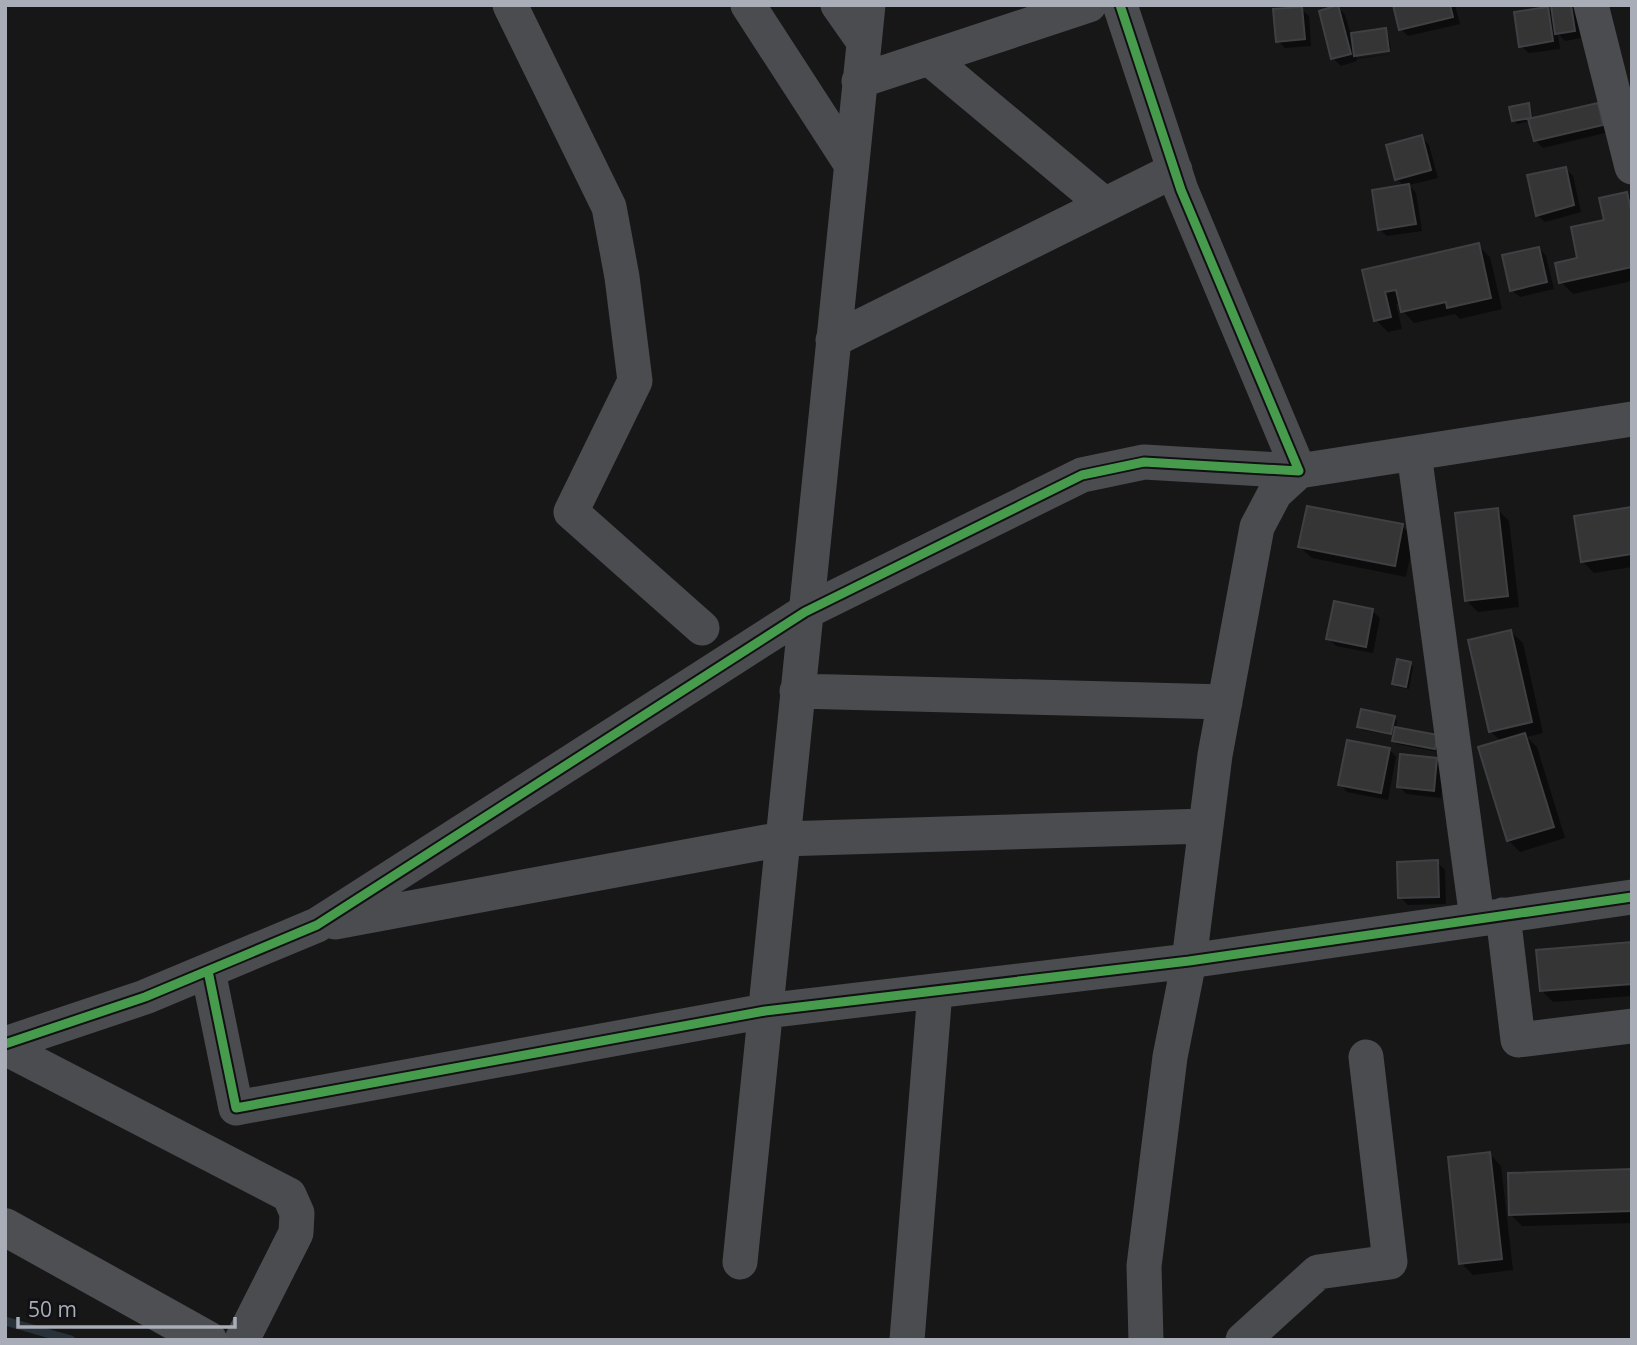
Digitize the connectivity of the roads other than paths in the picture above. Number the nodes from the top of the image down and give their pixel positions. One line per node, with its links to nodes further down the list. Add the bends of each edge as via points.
1 (510, 5): 21 (street, via 609,208 635,381 571,512)
2 (748, 5): 12 (street)
3 (838, 5): 8 (street)
4 (868, 5): 8 (street)
5 (1089, 5): 9 (street)
6 (1120, 5): 14 (street)
7 (1591, 5): 11 (street)
8 (864, 42): 10 (street)
9 (929, 58): 10 (street); 15 (street)
10 (859, 81): 12 (street)
11 (1625, 111): 13 (street)
12 (851, 164): 16 (street)
13 (1632, 167)
14 (1175, 170): 15 (street); 19 (street)
15 (1105, 205): 16 (street)
16 (833, 340): 20 (street)
17 (1632, 419): 18 (street)
18 (1414, 453): 19 (street); 27 (street)
19 (1299, 471): 20 (street, via 1144,462 1082,475); 23 (street, via 1275,493 1258,527)
20 (805, 612): 22 (street); 28 (street)
21 (702, 628)
22 (797, 691): 23 (street); 25 (street)
23 (1225, 702): 24 (street)
24 (1206, 826): 25 (street); 29 (street)
25 (782, 839): 28 (street); 32 (street)
26 (1632, 897): 27 (street)
27 (1490, 917): 29 (street); 33 (street, via 1518,1040)
28 (317, 925): 30 (street)
29 (1189, 961): 31 (street); 41 (street, via 1170,1057 1144,1266)
30 (208, 971): 32 (street, via 236,1108); 34 (street)
31 (934, 991): 32 (street); 40 (street)
32 (765, 1011): 37 (street)
33 (1632, 1026)
34 (5, 1046): 39 (street, via 289,1195 297,1213 296,1233)
35 (1366, 1058): 42 (street, via 1390,1262 1318,1272)
36 (5, 1227): 38 (main road)
37 (740, 1262)
38 (208, 1340)
39 (242, 1340)
40 (907, 1340)
41 (1146, 1340)
42 (1243, 1340)

